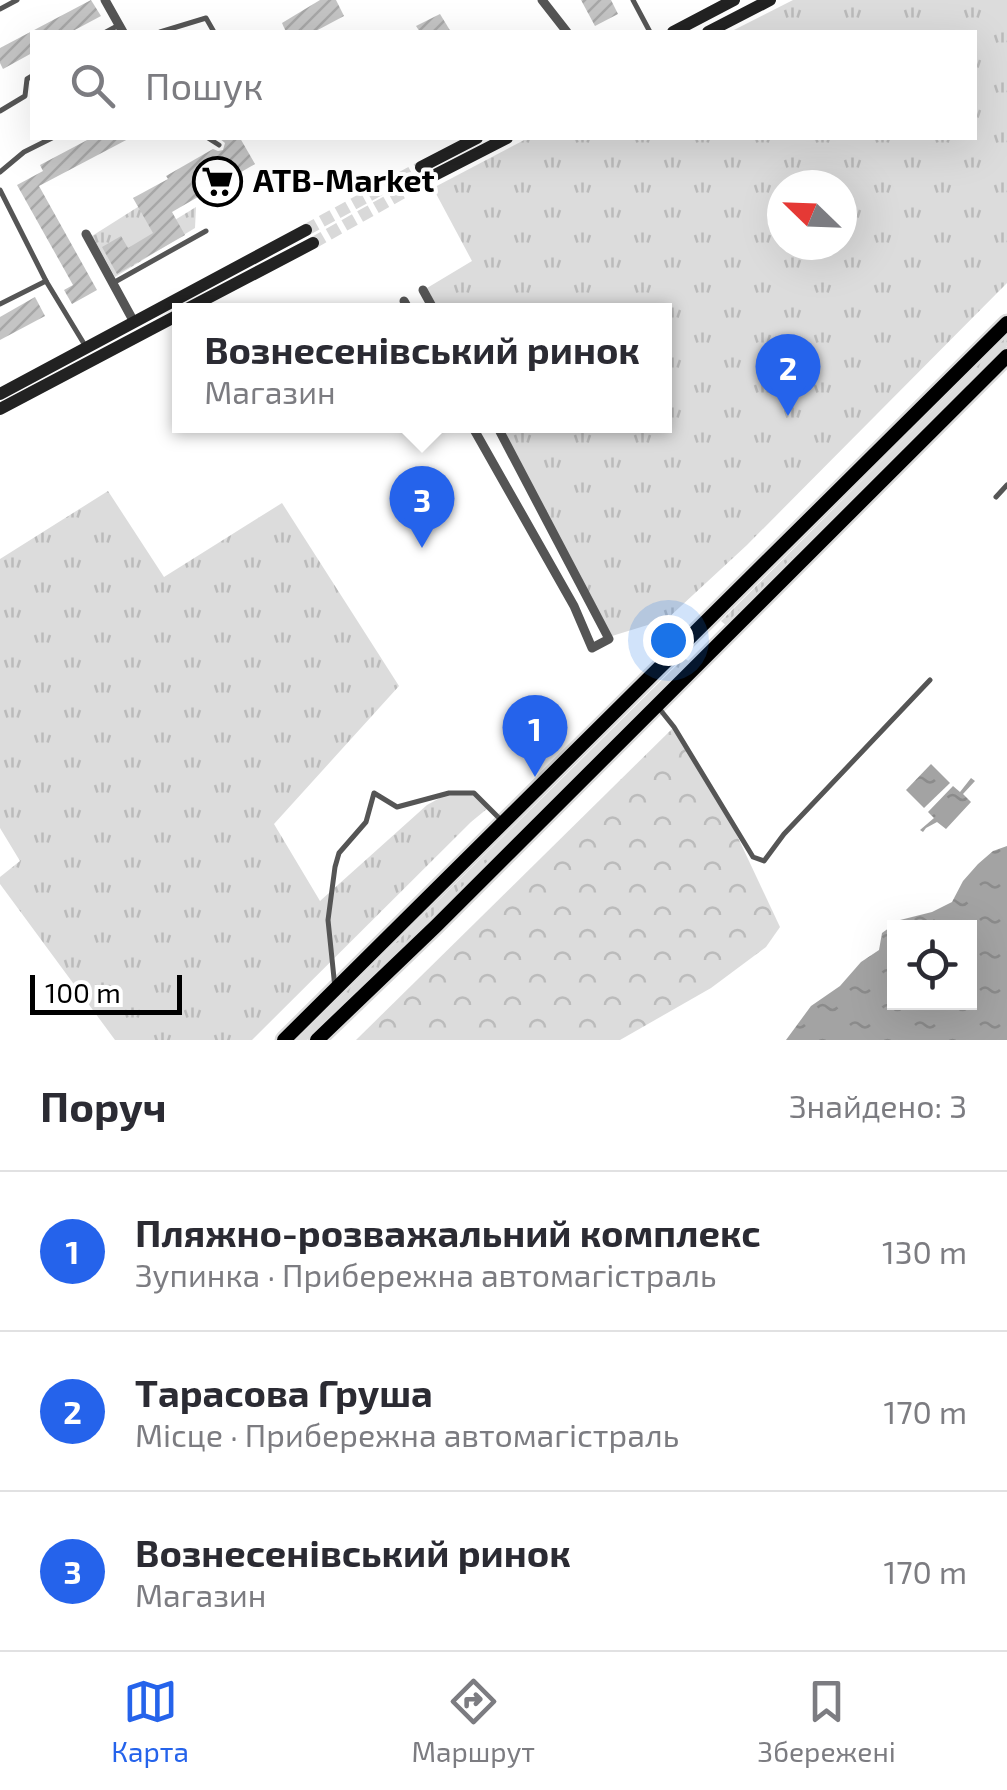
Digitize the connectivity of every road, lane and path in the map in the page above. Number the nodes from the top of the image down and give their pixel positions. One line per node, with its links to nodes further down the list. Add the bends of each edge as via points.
1 (105, 0): 8 (street)
2 (542, 0): 11 (street)
3 (633, 0): 12 (lane)
4 (734, 0): 13 (main road)
5 (770, 0): 14 (main road)
6 (14, 1): 7 (lane)
7 (0, 9)
8 (121, 29)
9 (167, 30): 10 (lane, via 206,18)
10 (213, 30)
11 (566, 30)
12 (649, 30)
13 (678, 30)
14 (712, 30)
15 (30, 77): 16 (lane, via 25,96)
16 (0, 111)
17 (48, 140): 22 (lane)
18 (211, 140): 21 (lane)
19 (474, 140): 20 (main road, via 424,174)
20 (502, 140)
21 (219, 145)
22 (0, 172)
23 (0, 190): 26 (lane)
24 (206, 230): 27 (lane)
25 (86, 234): 27 (street)
26 (46, 281): 33 (lane); 37 (lane)
27 (113, 283): 35 (street)
28 (423, 290): 32 (street)
29 (172, 303): 35 (main road)
30 (173, 303): 31 (main road, via 310,236)
31 (197, 303)
32 (430, 303)
33 (0, 304)
34 (172, 317): 40 (main road)
35 (134, 322): 37 (main road)
36 (1007, 323): 45 (main road)
37 (86, 348): 39 (main road)
38 (1006, 361): 46 (main road)
39 (0, 394)
40 (0, 408)
41 (476, 433): 42 (street, via 592,648 609,639)
42 (501, 433)
43 (1007, 485): 44 (lane)
44 (996, 497)
45 (719, 611): 46 (main road, via 715,632); 47 (main road)
46 (729, 633): 48 (main road)
47 (675, 655): 48 (main road, via 691,645); 51 (main road)
48 (700, 662): 50 (main road)
49 (930, 680): 50 (lane, via 764,860 753,858)
50 (656, 705): 54 (main road)
51 (504, 823): 52 (main road); 52 (lane, via 474,792 397,807 374,792 366,822 335,867 328,920)
52 (335, 990): 53 (main road)
53 (284, 1040)
54 (317, 1040)

